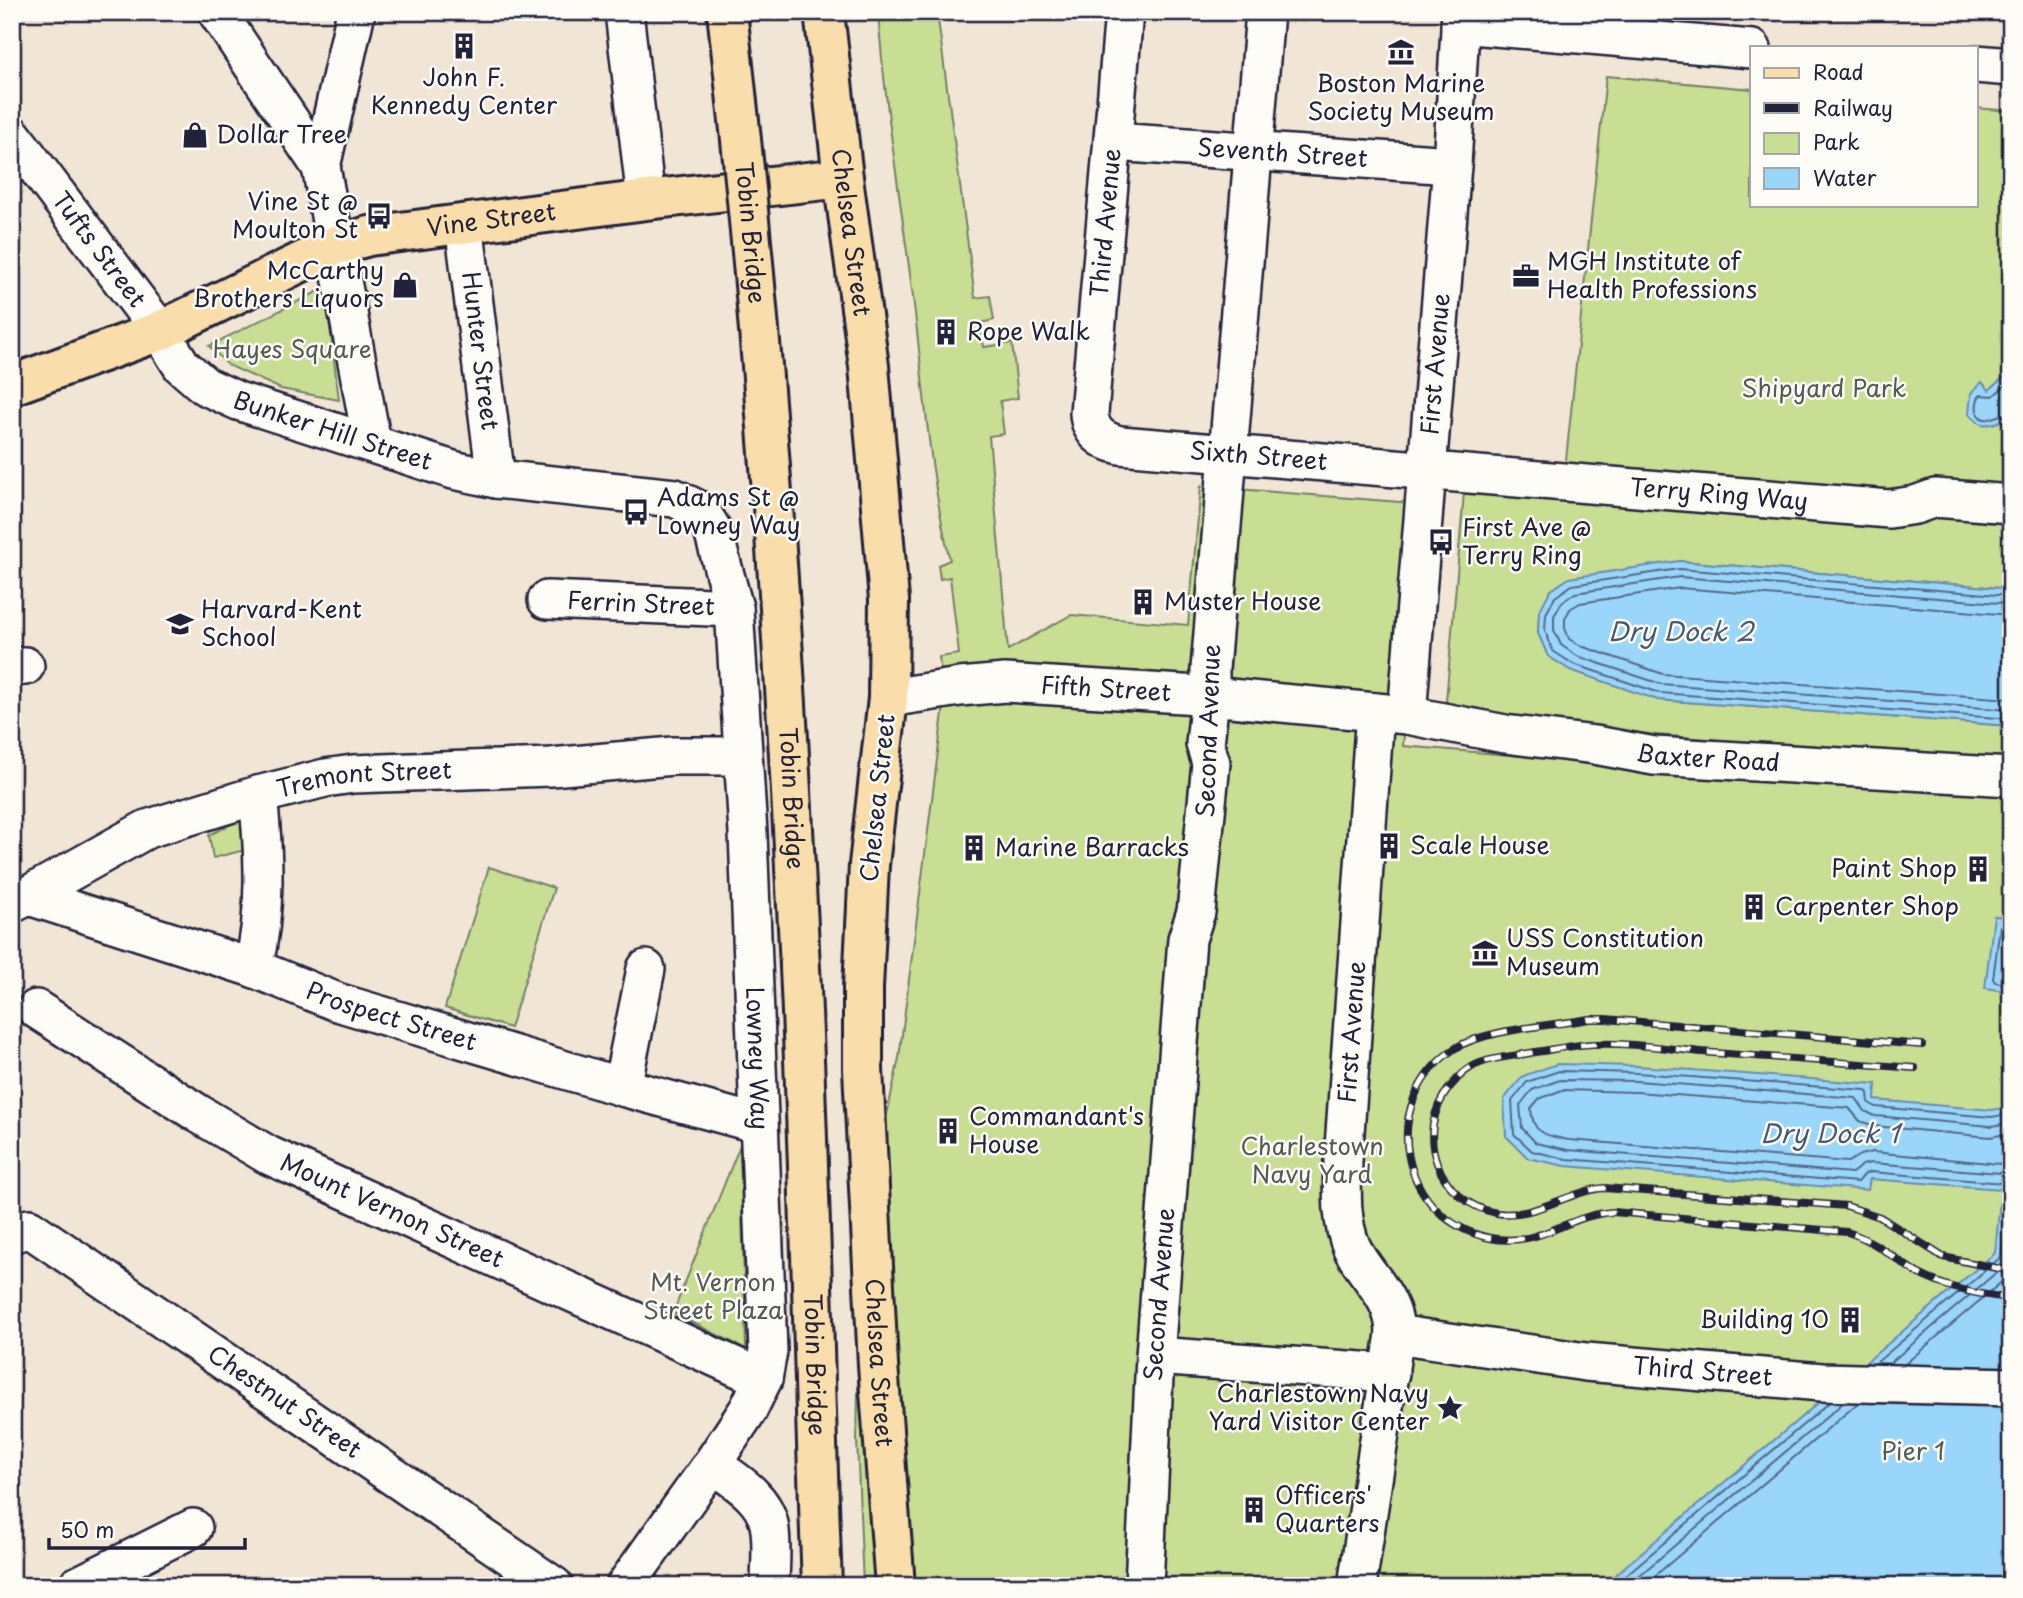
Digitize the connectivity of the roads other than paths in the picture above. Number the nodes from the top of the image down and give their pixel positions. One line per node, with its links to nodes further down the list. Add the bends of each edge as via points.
1 (217, 12): 16 (street)
2 (356, 12): 16 (street)
3 (624, 12): 18 (street)
4 (726, 12): 32 (main road, Tobin Bridge, bridge, via 763,376); 57 (main road, Tobin Bridge, bridge, via 762,365 780,601 800,971)
5 (824, 12): 17 (main road, Chelsea Street)
6 (1124, 12): 13 (street, Third Avenue)
7 (1265, 12): 12 (street, Second Avenue)
8 (1461, 18): 9 (street); 15 (street, First Avenue)
9 (1750, 49)
10 (1978, 64): 11 (street)
11 (2011, 67)
12 (1255, 138): 13 (street, Seventh Street); 15 (street, Seventh Street); 25 (street, Second Avenue)
13 (1113, 142): 23 (street, Third Avenue, via 1089,413)
14 (19, 158): 21 (street, Tufts Street)
15 (1452, 165): 26 (street, First Avenue)
16 (321, 167): 20 (street)
17 (843, 178): 18 (main road, Vine Street); 34 (main road, Chelsea Street, via 869,366 884,528)
18 (646, 200): 19 (main road, Vine Street)
19 (464, 225): 20 (main road, Vine Street, via 369,236); 27 (street, Hunter Street)
20 (336, 245): 21 (main road, Vine Street); 24 (street)
21 (160, 331): 22 (main road); 24 (street, Bunker Hill Street, via 182,366 205,386 238,401)
22 (12, 385)
23 (1095, 432): 25 (street, Sixth Street, via 1120,445)
24 (372, 443): 27 (street, Bunker Hill Street)
25 (1227, 454): 26 (street, Sixth Street); 33 (street, Second Avenue)
26 (1427, 470): 29 (street, Terry Ring Way, via 1889,509 1935,498); 35 (street, First Avenue)
27 (496, 479): 28 (street, Bunker Hill Street, via 640,493)
28 (688, 503): 31 (street, Lowney Way, via 713,531)
29 (2011, 504)
30 (547, 600): 31 (street, Ferrin Street)
31 (734, 608): 36 (street, Lowney Way)
32 (783, 662)
33 (1210, 696): 34 (street, Fifth Street, via 1005,683); 35 (street, Fifth Street); 47 (street, Second Avenue, via 1205,744 1211,763 1196,912 1187,939)
34 (888, 698): 58 (main road, Chelsea Street, via 869,865 863,1069)
35 (1391, 714): 37 (street, Baxter Road, via 1654,756); 46 (street, First Avenue, via 1343,1161 1343,1200 1351,1246 1388,1300)
36 (742, 755): 38 (street, Tremont Street, via 353,774); 44 (street, Lowney Way)
37 (2011, 777)
38 (258, 795): 39 (street, Tremont Street, via 147,829); 40 (street, via 264,849 260,938)
39 (20, 900): 40 (street, Prospect Street)
40 (253, 968): 43 (street, Prospect Street, via 337,1002)
41 (646, 969): 43 (street)
42 (36, 1009): 49 (street, Mount Vernon Street, via 268,1154)
43 (622, 1087): 44 (street, Prospect Street)
44 (758, 1124): 49 (street, Lowney Way, via 768,1351)
45 (12, 1234): 54 (street, Chestnut Street, via 29,1228)
46 (1395, 1334): 48 (street, First Avenue); 50 (street, Third Street, via 1586,1362 1822,1382)
47 (1155, 1356): 48 (street); 59 (street, Second Avenue)
48 (1390, 1373): 60 (street, First Avenue)
49 (763, 1380): 51 (street, Lowney Way)
50 (2011, 1387)
51 (712, 1464): 55 (street, Lowney Way); 56 (street, via 762,1506 769,1524)
52 (193, 1528): 53 (street)
53 (77, 1586)
54 (554, 1586)
55 (625, 1586)
56 (770, 1586)
57 (822, 1586)
58 (895, 1586)
59 (1144, 1586)
60 (1357, 1586)

